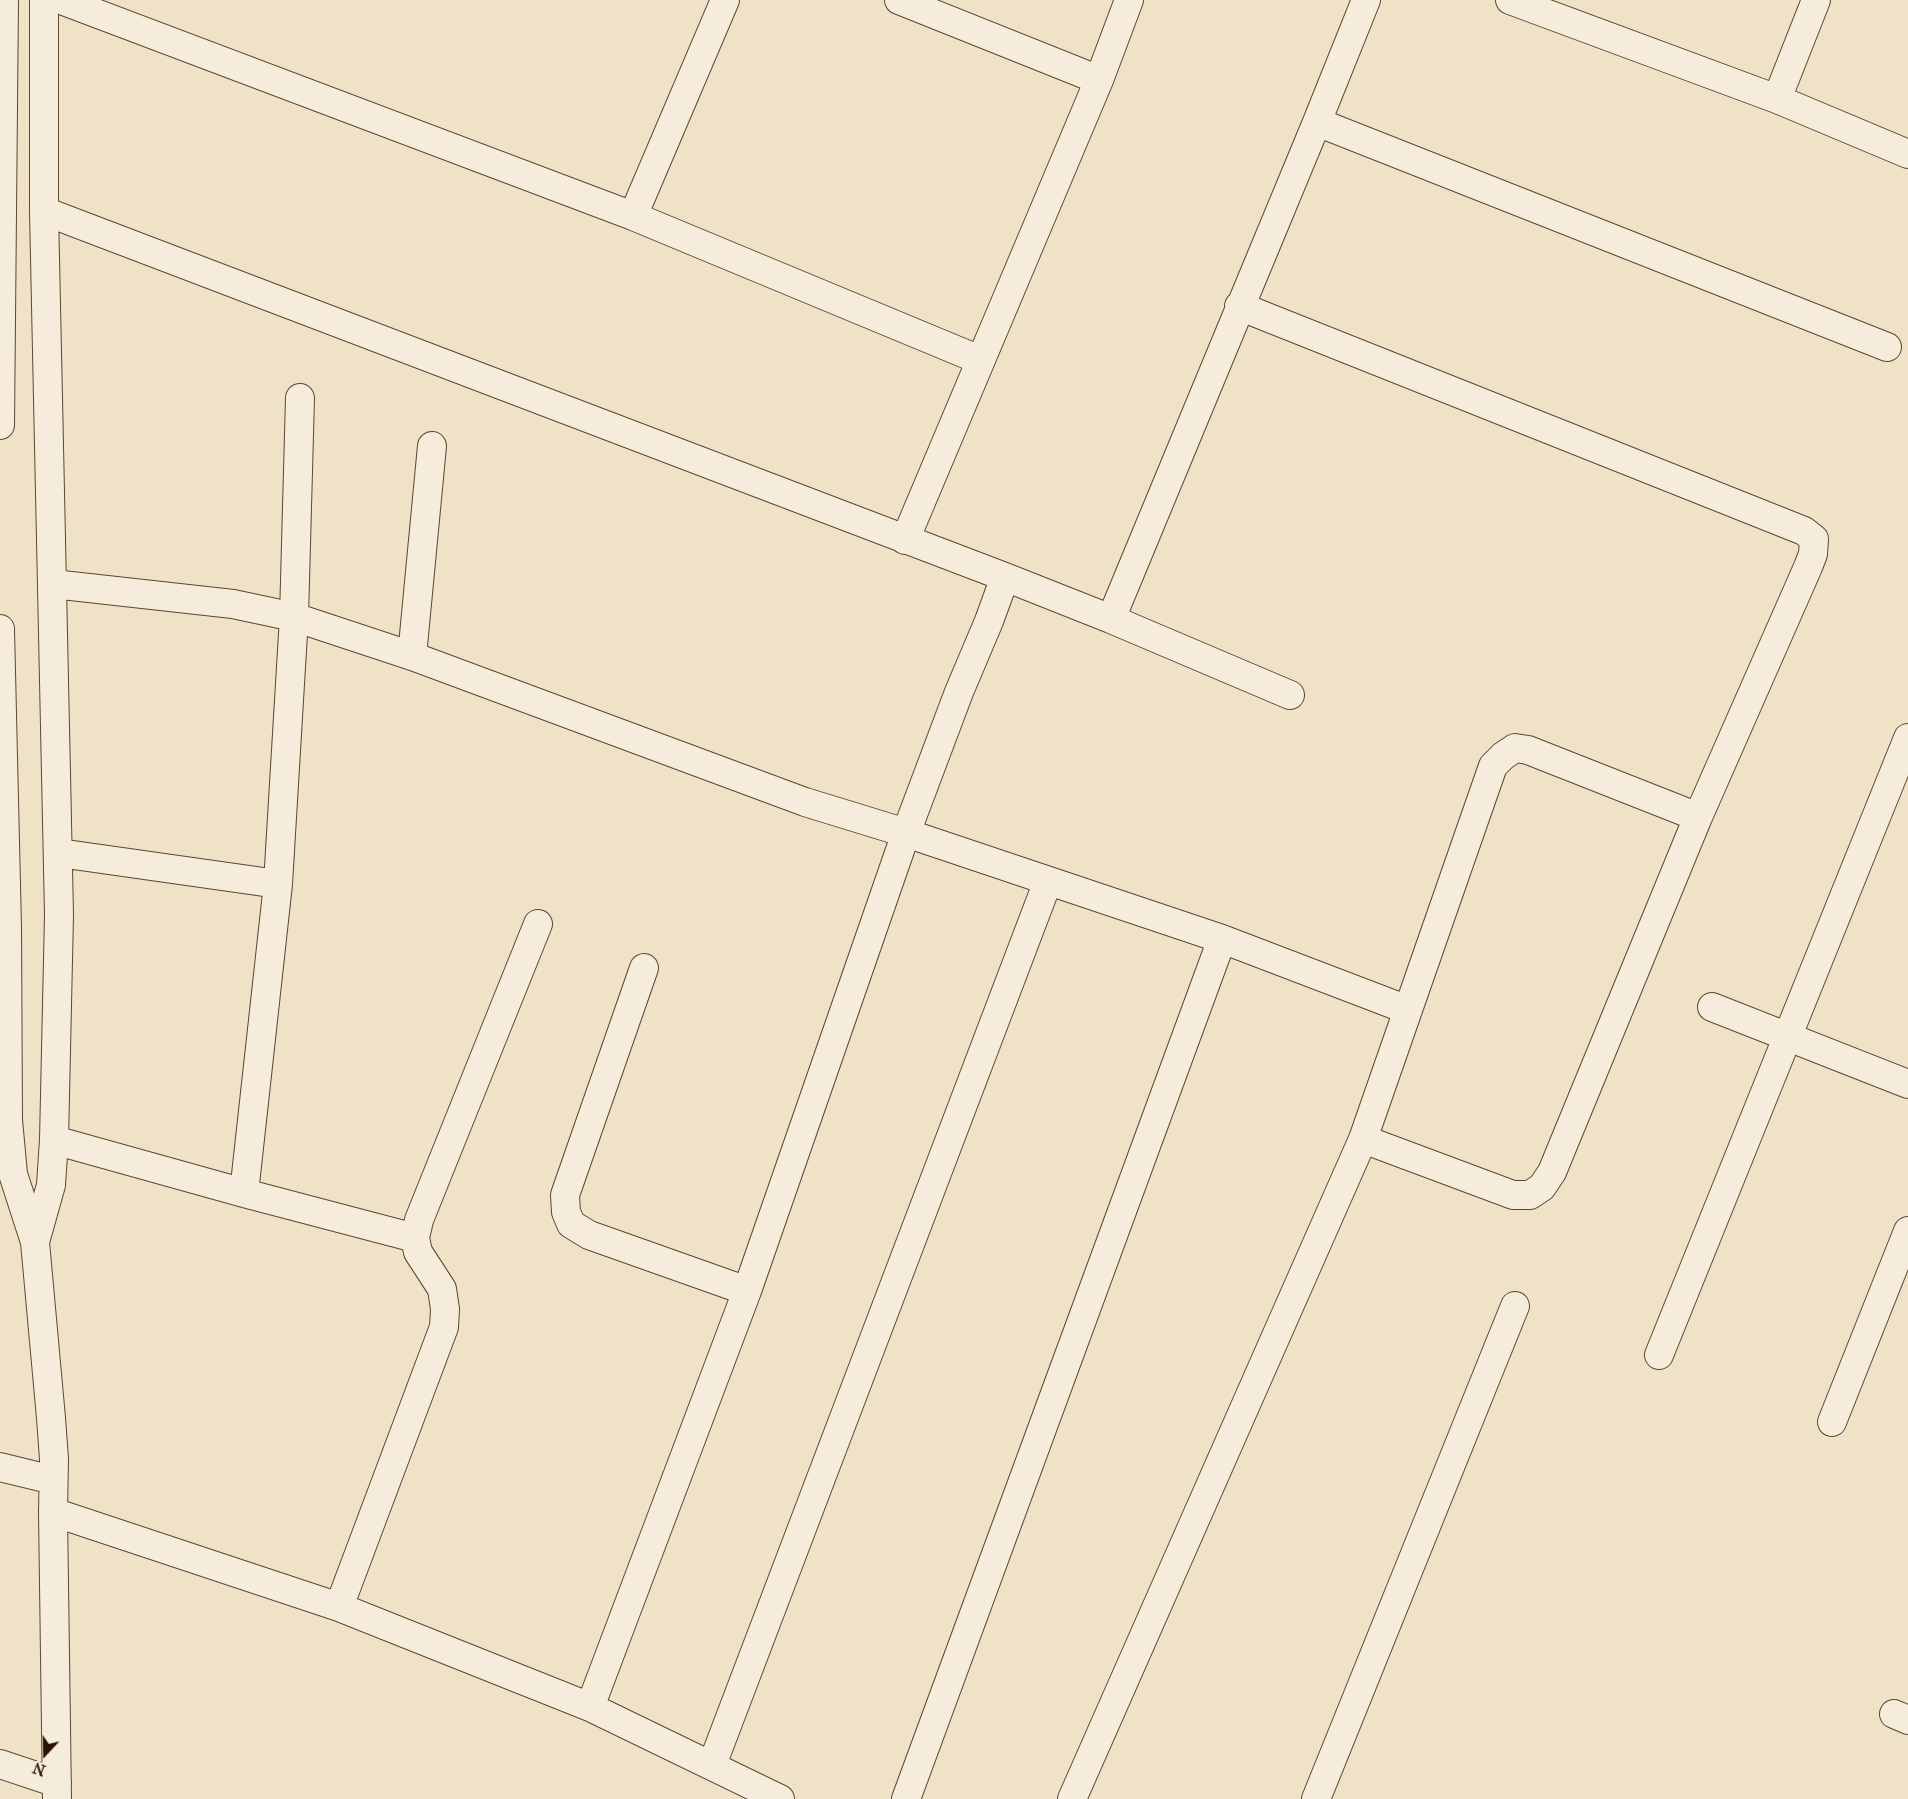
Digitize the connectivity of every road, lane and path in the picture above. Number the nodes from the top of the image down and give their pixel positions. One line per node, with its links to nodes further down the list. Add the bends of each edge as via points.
1 (4, 0): 20 (street)
2 (44, 0): 14 (street)
3 (61, 0): 15 (street)
4 (725, 0): 15 (street)
5 (899, 0): 10 (street)
6 (1129, 0): 10 (street)
7 (1366, 0): 12 (street)
8 (1510, 0): 11 (street)
9 (1816, 0): 11 (street)
10 (1100, 80): 18 (street)
11 (1777, 99): 13 (street)
12 (1318, 122): 16 (street); 17 (street)
13 (1908, 154)
14 (44, 211): 22 (street); 24 (street)
15 (633, 216): 18 (street)
16 (1240, 306): 26 (street); 31 (street, via 1804,531 1814,539 1808,567)
17 (1887, 347)
18 (980, 360): 22 (street)
19 (300, 398): 25 (street)
20 (0, 425)
21 (432, 446): 28 (street)
22 (904, 540): 23 (street)
23 (1005, 577): 26 (street); 32 (street)
24 (53, 584): 25 (street, via 233,604); 33 (street)
25 (294, 617): 28 (street); 35 (street)
26 (1111, 619): 29 (street)
27 (0, 629): 37 (street)
28 (412, 656): 32 (street, via 805,802)
29 (1290, 695)
30 (1908, 738): 42 (street)
31 (1698, 817): 41 (street, via 1528,750 1514,748 1494,766); 44 (street, via 1552,1172 1542,1187 1530,1195 1512,1195)
32 (906, 833): 34 (street); 50 (street)
33 (59, 854): 35 (street); 45 (street)
34 (1048, 881): 38 (street); 60 (street)
35 (278, 884): 46 (street)
36 (538, 924): 48 (street, via 419,1220)
37 (4, 926): 49 (street, via 8,1129 13,1174)
38 (1222, 939): 41 (street); 63 (street)
39 (644, 968): 50 (street, via 565,1195 566,1212 571,1224 589,1235)
40 (1712, 1007): 42 (street)
41 (1408, 1010): 44 (street)
42 (1788, 1036): 43 (street); 52 (street)
43 (1908, 1084)
44 (1362, 1139): 64 (street)
45 (54, 1140): 46 (street); 49 (street, via 51,1185)
46 (244, 1193): 48 (street)
47 (1908, 1231): 53 (street)
48 (415, 1238): 57 (street, via 418,1252 442,1289 444,1327)
49 (35, 1242): 55 (street, via 52,1418)
50 (747, 1291): 58 (street)
51 (1514, 1306): 65 (street)
52 (1659, 1355)
53 (1832, 1422)
54 (0, 1467): 55 (street)
55 (53, 1480): 56 (street)
56 (53, 1512): 57 (street); 61 (street)
57 (339, 1607): 58 (street)
58 (590, 1707): 60 (street)
59 (0, 1764): 61 (street)
60 (712, 1765): 62 (street)
61 (57, 1791)
62 (780, 1799)
63 (906, 1799)
64 (1072, 1799)
65 (1316, 1799)

